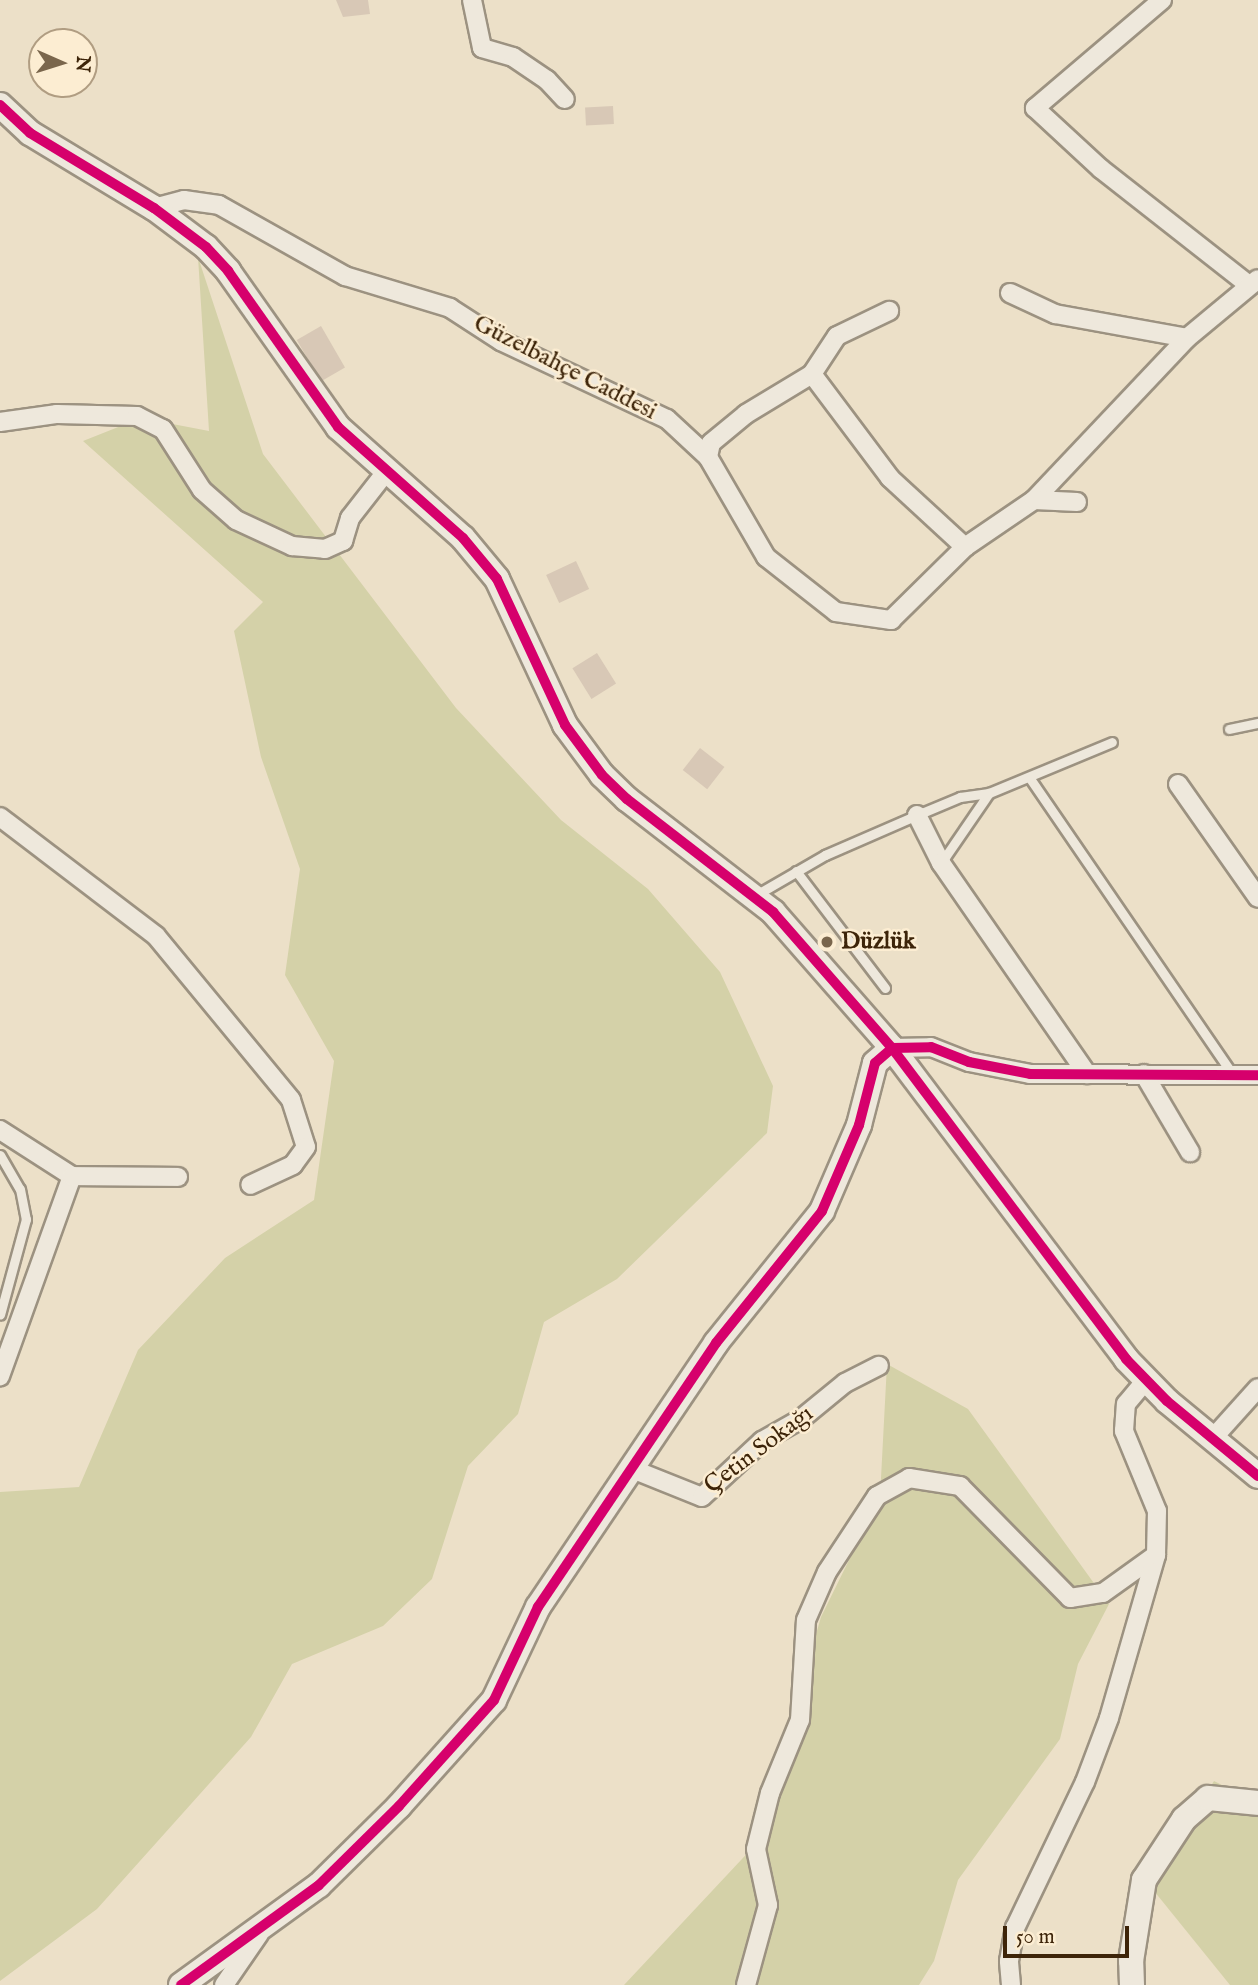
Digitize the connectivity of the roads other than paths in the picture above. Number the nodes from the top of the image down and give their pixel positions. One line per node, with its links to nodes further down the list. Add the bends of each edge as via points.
1 (472, 0): 3 (street, via 482,48 513,57)
2 (1162, 0): 6 (street, via 1035,108 1101,169)
3 (565, 99)
4 (0, 106): 5 (street, via 30,133)
5 (154, 208): 12 (street, Güzelbahçe Caddesi, via 184,200 219,205 345,276 450,309 501,341 667,419); 13 (street, via 206,247 228,271 315,399)
6 (1254, 282): 9 (street)
7 (1010, 293): 9 (street, via 1055,314)
8 (889, 311): 10 (street, via 837,336)
9 (1187, 338): 14 (street)
10 (812, 374): 12 (street, via 746,414 711,443); 16 (street, via 890,478)
11 (0, 422): 13 (street, via 57,414 137,415 163,429 202,489 236,520 292,546 325,549 343,541 351,519)
12 (708, 457): 16 (street, Güzelbahçe Caddesi, via 766,557 836,612 891,620)
13 (386, 472): 27 (street, via 463,538 497,579 565,725 602,775)
14 (1034, 500): 15 (street); 16 (street)
15 (1077, 502)
16 (965, 547)
17 (1258, 723): 18 (lane)
18 (1229, 729)
19 (1112, 743): 20 (lane)
20 (1029, 777): 22 (lane); 33 (lane)
21 (1178, 784): 28 (street)
22 (989, 793): 23 (lane, via 960,797); 25 (lane)
23 (917, 815): 25 (street); 26 (lane)
24 (0, 817): 40 (street, via 156,936 292,1100 306,1147 293,1165)
25 (941, 863): 31 (street)
26 (796, 871): 27 (lane); 29 (lane)
27 (754, 896): 30 (street)
28 (1258, 898)
29 (886, 988)
30 (891, 1048): 31 (street, via 931,1047 969,1062 1030,1074); 44 (street); 47 (street, via 874,1063 859,1125 821,1211 716,1343)
31 (1087, 1074): 32 (street)
32 (1144, 1074): 33 (street); 36 (street)
33 (1233, 1075): 34 (street)
34 (1258, 1075)
35 (0, 1130): 38 (street)
36 (1190, 1152)
37 (0, 1155): 41 (lane, via 20,1189 26,1219)
38 (72, 1177): 39 (street); 43 (street)
39 (178, 1177)
40 (250, 1185)
41 (0, 1315)
42 (879, 1366): 47 (street, Çetin Sokağı, via 845,1383 801,1419 762,1441 702,1497)
43 (0, 1376)
44 (1145, 1381): 46 (street); 49 (street, via 1126,1404 1124,1431 1153,1496)
45 (1258, 1388): 46 (street)
46 (1213, 1438): 48 (street)
47 (632, 1469): 51 (street, via 538,1607 494,1700 339,1865)
48 (1258, 1476)
49 (1156, 1555): 54 (street, via 1103,1593 1070,1598 960,1486 909,1478 877,1496 827,1572 806,1620 800,1720 770,1793 756,1849 768,1905); 55 (street, via 1086,1782 1015,1928 1009,1961)
50 (1258, 1803): 56 (street, via 1208,1798 1184,1819 1144,1880)
51 (265, 1925): 52 (street); 53 (street)
52 (181, 1985)
53 (224, 1985)
54 (746, 1985)
55 (1011, 1985)
56 (1132, 1985)

